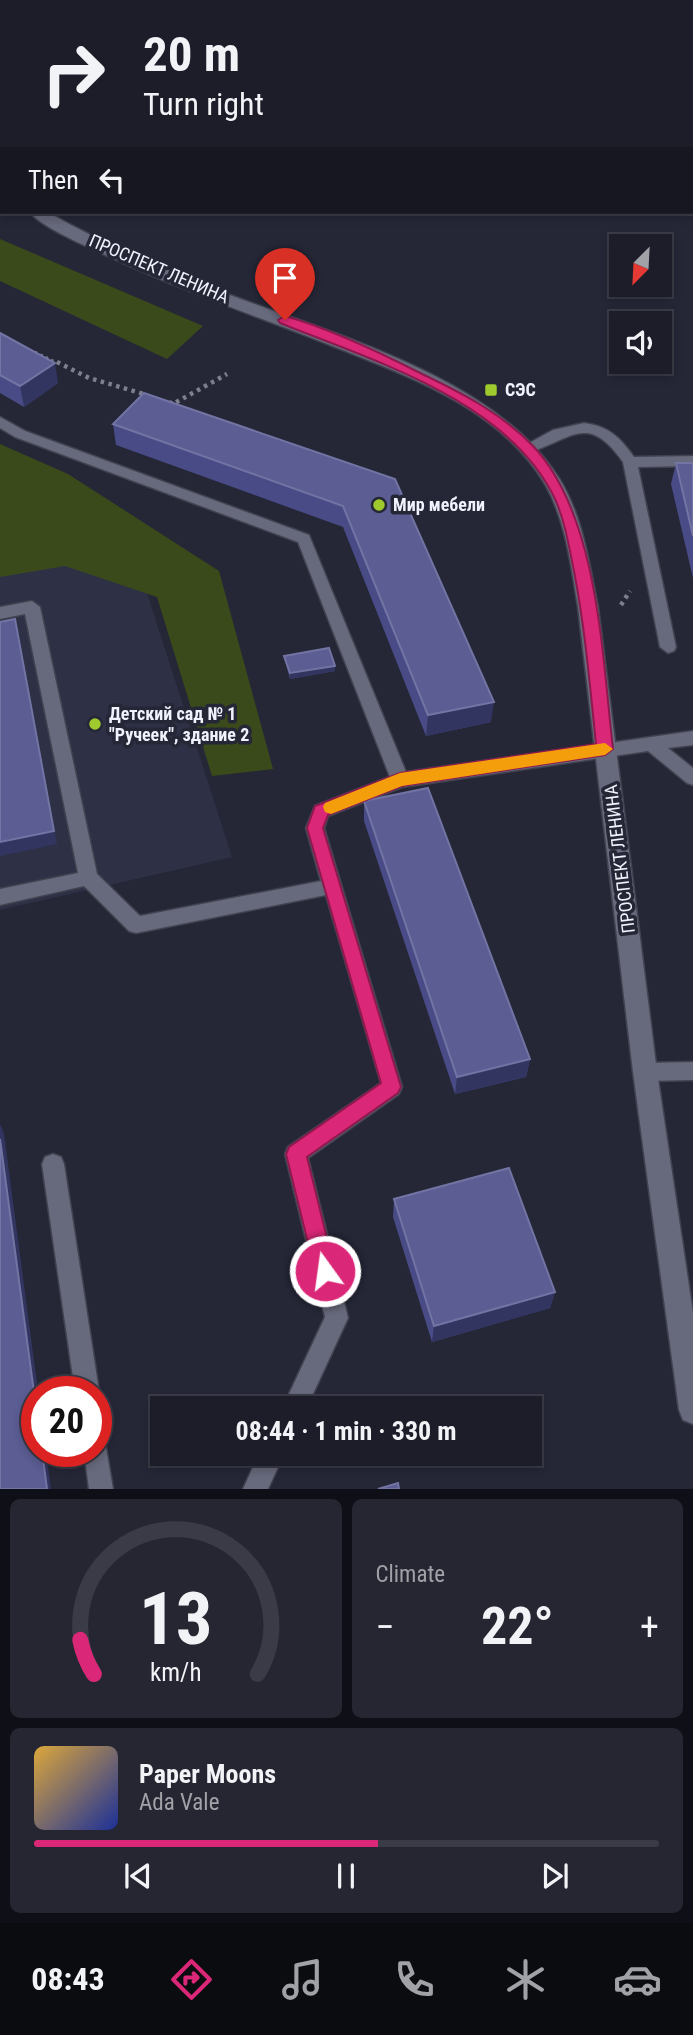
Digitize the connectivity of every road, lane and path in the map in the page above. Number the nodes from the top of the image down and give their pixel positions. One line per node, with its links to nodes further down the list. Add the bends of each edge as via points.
1 (41, 214): 7 (main road, ПРОСПЕКТ ЛЕНИНА, via 104,248 441,386 474,404)
2 (24, 346): 4 (path, via 89,378)
3 (227, 374): 5 (path, via 173,404)
4 (150, 396)
5 (162, 400)
6 (0, 422): 16 (lane, via 20,434 304,539)
7 (527, 448): 9 (lane, via 569,427 587,428 618,443); 14 (main road, ПРОСПЕКТ ЛЕНИНА, via 563,500 575,537)
8 (693, 461): 9 (lane)
9 (629, 462): 11 (lane)
10 (0, 613): 17 (lane, via 32,607)
11 (668, 647)
12 (693, 738): 13 (lane)
13 (651, 744): 14 (lane); 15 (lane)
14 (605, 749): 16 (lane); 21 (main road, ПРОСПЕКТ ЛЕНИНА)
15 (693, 778)
16 (400, 780): 18 (lane, via 321,811 315,828)
17 (88, 878): 18 (lane, via 136,925); 19 (lane)
18 (332, 886): 24 (lane, via 392,1087 296,1154 337,1318)
19 (0, 897)
20 (693, 1071): 21 (lane)
21 (645, 1072): 25 (main road, ПРОСПЕКТ ЛЕНИНА)
22 (53, 1164): 23 (lane)
23 (85, 1376)
24 (300, 1396)
25 (693, 1409)
26 (266, 1466): 29 (lane)
27 (98, 1467): 28 (lane)
28 (101, 1489)
29 (255, 1489)

